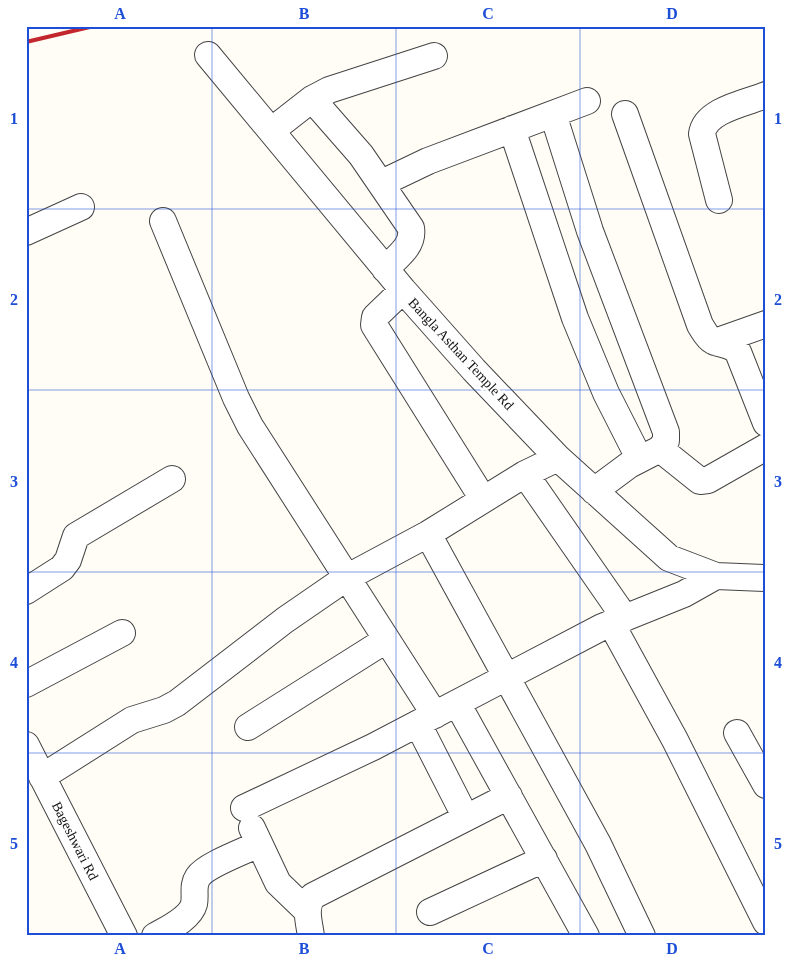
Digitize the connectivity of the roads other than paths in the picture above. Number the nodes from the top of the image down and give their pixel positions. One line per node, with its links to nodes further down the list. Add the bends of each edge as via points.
1 (208, 55): 9 (street, Bangla Asthan Temple Rd)
2 (434, 56): 4 (street, via 343,84)
3 (766, 95): 11 (street, via 709,118 703,126 702,134)
4 (312, 99): 9 (street); 10 (street)
5 (587, 101): 6 (street)
6 (553, 114): 8 (street); 21 (street, via 590,230 666,432 666,441)
7 (626, 114): 18 (street, via 700,325 708,338)
8 (512, 129): 10 (street, via 428,161); 21 (street, via 575,318 606,393)
9 (271, 131): 15 (street, Bangla Asthan Temple Rd)
10 (382, 183): 15 (street, via 413,237)
11 (719, 200)
12 (81, 207): 14 (street)
13 (163, 221): 29 (street, via 246,419)
14 (26, 232)
15 (385, 269): 16 (street, Bangla Asthan Temple Rd)
16 (403, 290): 22 (street, Bangla Asthan Temple Rd); 26 (street, via 375,317 374,325)
17 (766, 324): 18 (street)
18 (715, 342): 19 (street, via 733,346 738,352)
19 (766, 424)
20 (766, 447): 21 (street, via 708,480 700,481)
21 (650, 453): 25 (street)
22 (558, 458): 23 (street); 25 (street, Bangla Asthan Temple Rd)
23 (525, 474): 26 (street); 32 (street)
24 (172, 479): 31 (street, via 76,536 62,568)
25 (594, 490): 28 (street, Bangla Asthan Temple Rd, via 669,558)
26 (483, 500): 27 (street)
27 (428, 534): 29 (street); 35 (street)
28 (716, 576): 30 (street, Bangla Asthan Temple Rd); 32 (street, via 684,594)
29 (346, 578): 34 (street); 42 (street, via 285,620 177,703 132,720)
30 (766, 578)
31 (26, 591)
32 (618, 620): 35 (street); 49 (street)
33 (122, 633): 36 (street)
34 (386, 640): 38 (street); 39 (street)
35 (507, 677): 37 (street); 54 (street, via 598,844)
36 (26, 684)
37 (457, 703): 38 (street); 44 (street)
38 (426, 719): 45 (street); 46 (street, via 240,800)
39 (248, 726)
40 (737, 732): 43 (street)
41 (26, 746): 42 (street, Bageshwari Rd)
42 (42, 777): 51 (street, Bageshwari Rd)
43 (766, 785)
44 (509, 796): 45 (street); 47 (street)
45 (466, 818): 50 (street, via 313,896 308,902)
46 (259, 844): 50 (street, via 278,883); 52 (street, via 204,871 194,885 191,910)
47 (544, 859): 48 (street); 53 (street)
48 (430, 912)
49 (766, 922)
50 (309, 924)
51 (124, 936)
52 (155, 936)
53 (586, 936)
54 (642, 936)

